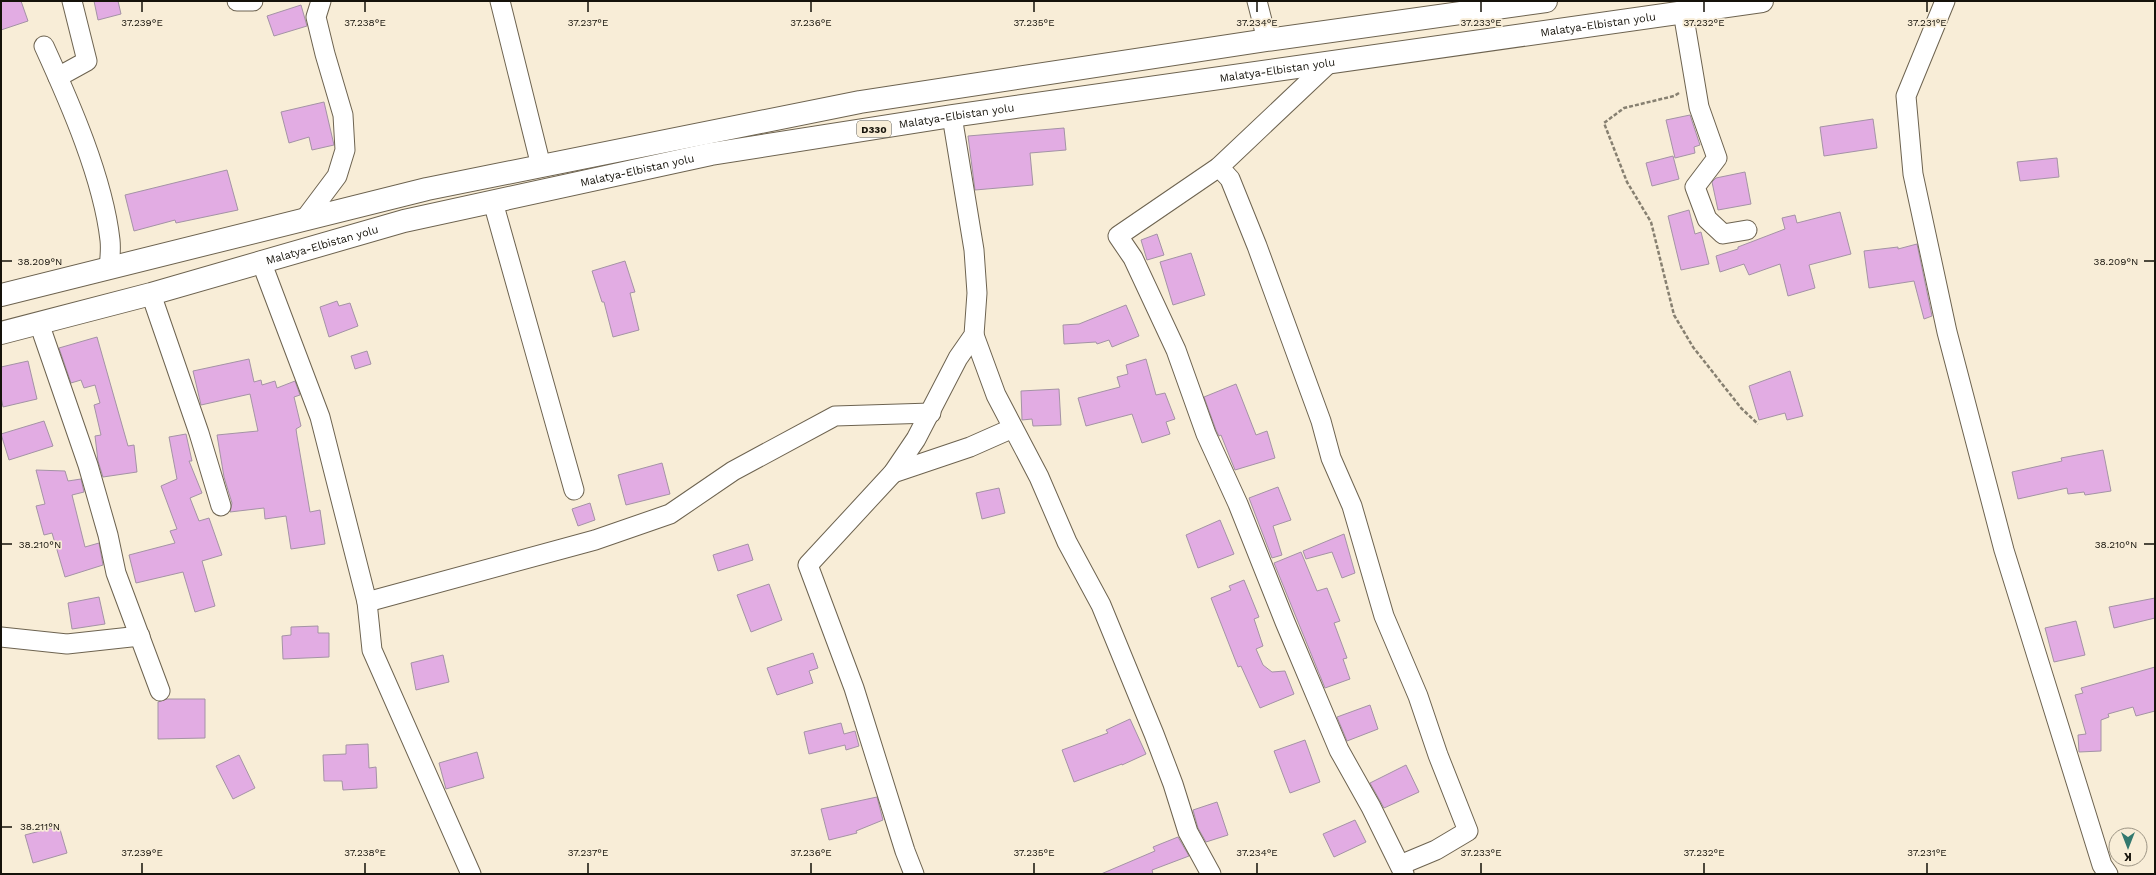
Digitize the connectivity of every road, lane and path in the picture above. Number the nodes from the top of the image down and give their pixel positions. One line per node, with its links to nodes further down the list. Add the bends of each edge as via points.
1 (72, 1): 14 (street, via 87,60)
2 (237, 1): 3 (street)
3 (253, 1)
4 (321, 1): 20 (street, via 316,17 324,54 343,115 345,150 337,176)
5 (500, 1): 17 (street)
6 (1257, 1): 11 (street)
7 (1546, 1): 11 (main road, Malatya-Elbistan yolu)
8 (1762, 1): 10 (main road, Malatya-Elbistan yolu / D330)
9 (1945, 1): 43 (street, via 1906,96 1913,174 1946,332 2004,550 2102,864)
10 (1683, 12): 13 (main road, Malatya-Elbistan yolu / D330); 15 (street)
11 (1267, 40): 17 (main road, Malatya-Elbistan yolu, via 860,102)
12 (44, 46): 14 (street)
13 (1330, 62): 16 (main road, Malatya-Elbistan yolu / D330); 18 (street)
14 (58, 78): 23 (street, via 65,90 98,188 110,241)
15 (1695, 83): 21 (street, via 1699,107 1717,158 1696,188 1700,200 1707,219 1723,234); 30 (path, via 1674,96 1624,108 1604,123 1627,182 1651,222 1674,315 1693,347 1741,408)
16 (952, 116): 19 (main road, Malatya-Elbistan yolu / D330, via 711,154); 28 (street, via 974,250)
17 (541, 166): 20 (main road, Malatya-Elbistan yolu, via 427,189)
18 (1219, 167): 39 (street, via 1230,179 1257,246 1321,421 1331,458 1352,506 1384,616 1418,696 1468,831); 39 (street, via 1118,236 1133,258 1176,350 1206,434 1238,504 1339,750)
19 (493, 202): 22 (main road, Malatya-Elbistan yolu / D330, via 404,221); 33 (street)
20 (304, 220): 23 (main road, Malatya-Elbistan yolu)
21 (1747, 230)
22 (261, 261): 24 (main road, Malatya-Elbistan yolu / D330); 35 (street, via 320,417)
23 (109, 268): 25 (main road, Malatya-Elbistan yolu)
24 (151, 294): 26 (main road, Malatya-Elbistan yolu / D330); 34 (street)
25 (1, 295)
26 (39, 323): 27 (main road, Malatya-Elbistan yolu / D330); 36 (street, via 88,466 116,573)
27 (1, 333)
28 (974, 334): 29 (street, via 958,358); 31 (street, via 996,395)
29 (930, 413): 32 (street); 35 (street, via 835,416 733,471 670,514 594,540)
30 (1758, 424)
31 (1013, 428): 32 (street, via 970,446); 42 (street, via 1039,477 1067,542 1101,605 1154,734 1188,832)
32 (893, 472): 41 (street, via 808,565 854,688)
33 (574, 490)
34 (221, 506)
35 (367, 602): 40 (street, via 372,650)
36 (140, 636): 37 (street, via 67,644); 38 (street)
37 (1, 637)
38 (160, 691)
39 (1402, 869)
40 (471, 874)
41 (914, 874)
42 (1211, 874)
43 (2108, 874)

